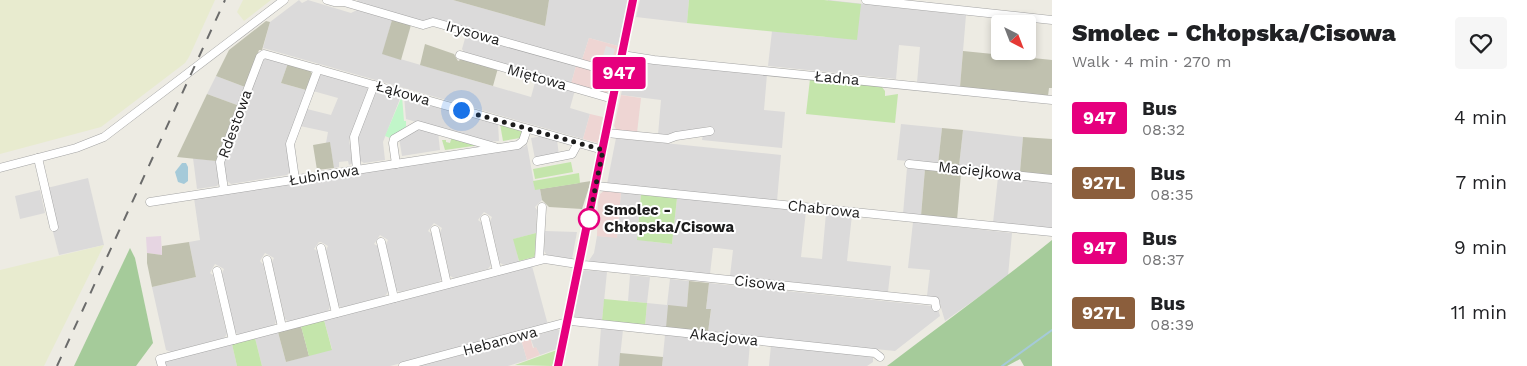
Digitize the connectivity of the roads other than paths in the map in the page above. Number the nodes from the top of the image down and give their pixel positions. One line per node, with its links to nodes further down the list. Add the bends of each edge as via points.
1 (284, 0): 20 (street, via 98,140)
2 (327, 0): 10 (street, Irysowa, via 422,25 432,22)
3 (633, 0): 7 (street)
4 (866, 0): 5 (street)
5 (1052, 20)
6 (460, 55): 12 (street, Miętowa)
7 (622, 55): 10 (street); 13 (street, Ładna)
8 (259, 59): 9 (street, Łąkowa, via 266,54); 29 (street, Rdestowa, via 220,162)
9 (318, 69): 11 (street, Łąkowa); 27 (street, via 290,144)
10 (619, 74): 12 (street)
11 (374, 85): 14 (street, Łąkowa); 25 (street, via 354,137)
12 (613, 99): 16 (street)
13 (1052, 100)
14 (528, 129): 17 (street, Łąkowa); 18 (street, Łubinowa, via 520,144)
15 (710, 130): 16 (street, via 668,139)
16 (606, 133): 19 (street)
17 (578, 143): 19 (street, Łąkowa); 21 (street, via 572,154)
18 (497, 148): 22 (street, Łubinowa); 22 (street, Łubinowa, via 416,126 394,139)
19 (603, 150): 28 (street)
20 (38, 158): 24 (street); 33 (street)
21 (536, 161)
22 (396, 164): 25 (street, Łubinowa)
23 (909, 164): 26 (street, Maciejkowa)
24 (0, 168)
25 (357, 170): 27 (street, Łubinowa)
26 (1052, 179)
27 (295, 180): 29 (street, Łubinowa)
28 (596, 186): 35 (street, Chabrowa); 40 (street)
29 (224, 190): 30 (street, Łubinowa)
30 (150, 202)
31 (542, 207): 38 (street)
32 (485, 219): 42 (street)
33 (54, 227)
34 (435, 230): 43 (street)
35 (1052, 232)
36 (381, 242): 44 (street)
37 (321, 248): 46 (street)
38 (539, 259): 40 (street); 42 (street)
39 (267, 260): 48 (street)
40 (580, 264): 45 (street, Cisowa, via 935,301); 47 (street)
41 (217, 271): 49 (street)
42 (497, 271): 43 (street)
43 (447, 284): 44 (street)
44 (394, 298): 46 (street)
45 (936, 307)
46 (336, 313): 48 (street)
47 (567, 322): 50 (street, Akacjowa); 52 (street, Hebanowa); 53 (street)
48 (282, 327): 49 (street)
49 (233, 340): 51 (street)
50 (880, 356)
51 (161, 363)
52 (403, 366)
53 (558, 366)

